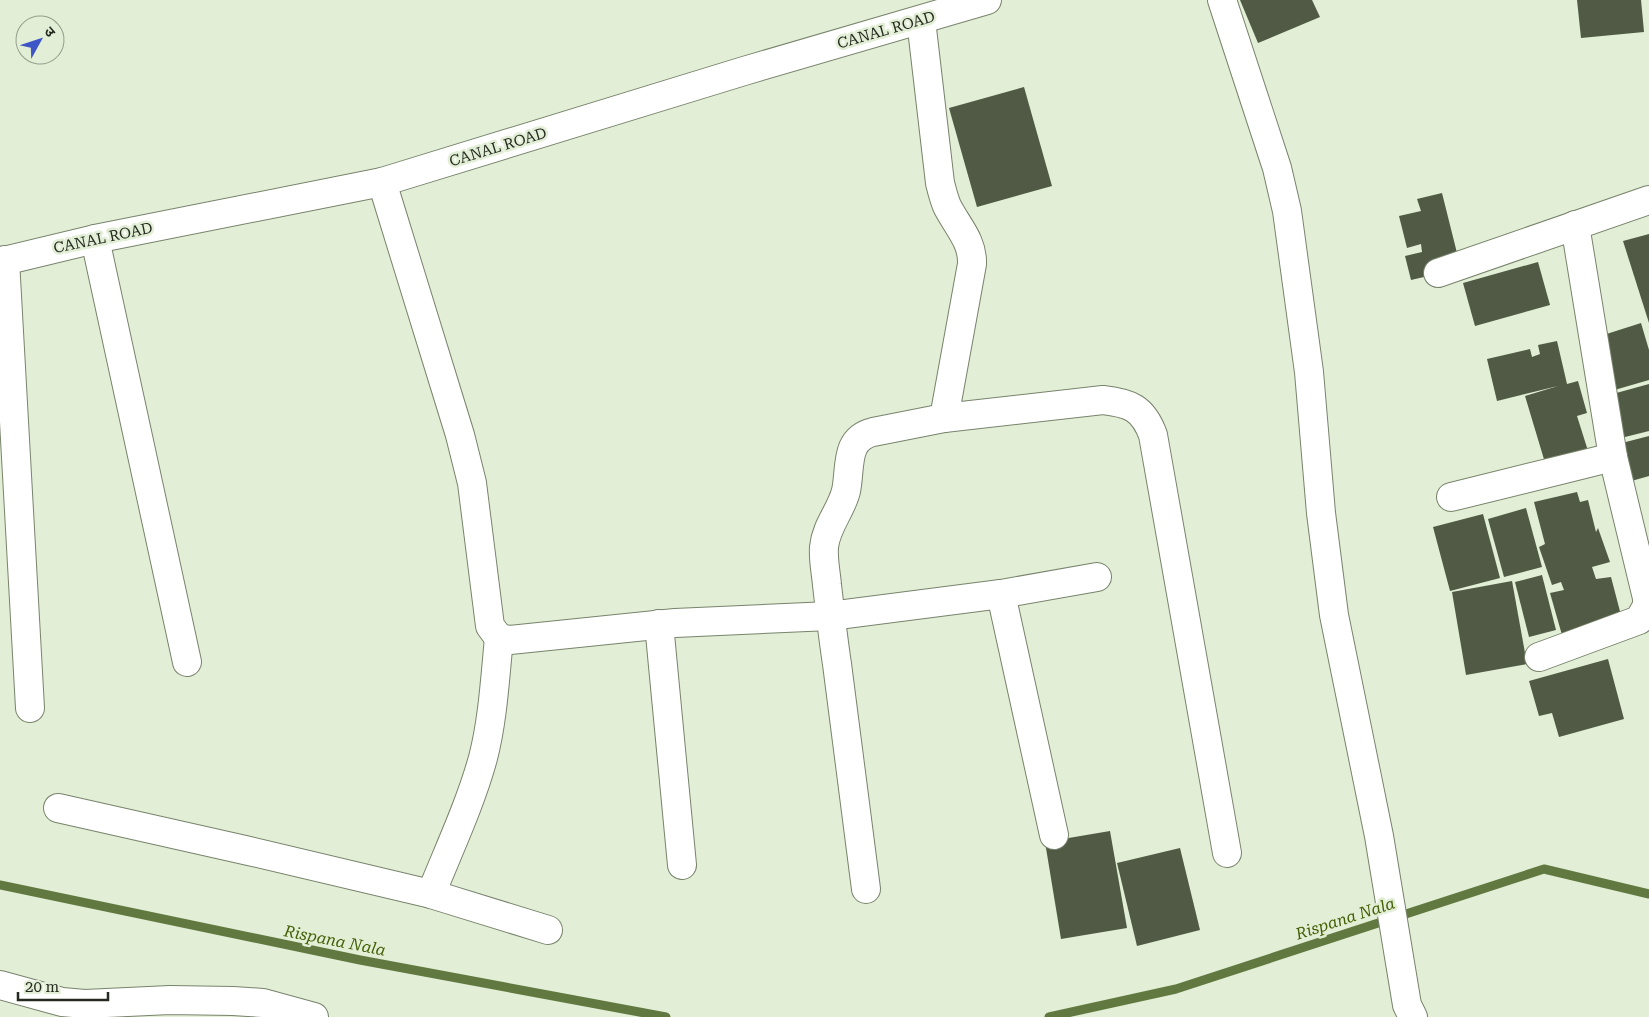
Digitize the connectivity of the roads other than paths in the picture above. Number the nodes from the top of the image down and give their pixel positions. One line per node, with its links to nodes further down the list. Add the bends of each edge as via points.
1 (987, 0): 3 (street, CANAL ROAD)
2 (1222, 0): 30 (street, via 1277,168 1287,211 1309,372 1334,615 1379,836)
3 (921, 20): 4 (street, CANAL ROAD); 10 (street, via 940,183 947,206 968,240 973,255)
4 (382, 182): 7 (street, CANAL ROAD); 17 (street, via 460,435 472,483 490,626)
5 (1649, 200): 6 (street)
6 (1575, 224): 9 (street); 11 (street)
7 (95, 238): 8 (street, CANAL ROAD); 19 (street)
8 (2, 261): 20 (street)
9 (1438, 273)
10 (944, 418): 15 (street, via 865,434 853,446 846,492 831,522 824,547); 23 (street, via 1103,400 1132,406 1149,426)
11 (1613, 457): 12 (street); 18 (street, via 1647,606 1639,620)
12 (1451, 497)
13 (1097, 577): 14 (street)
14 (1001, 594): 15 (street); 22 (street)
15 (830, 616): 16 (street); 25 (street)
16 (659, 624): 17 (street, via 510,640); 24 (street)
17 (499, 638): 26 (street, via 490,724 482,759)
18 (1540, 658)
19 (187, 662)
20 (30, 708)
21 (58, 808): 26 (street)
22 (1054, 835)
23 (1227, 853)
24 (682, 865)
25 (866, 889)
26 (431, 894): 27 (street)
27 (548, 930)
28 (0, 985): 29 (street)
29 (63, 1010): 31 (street, via 85,1004 233,1001 263,1003)
30 (1410, 1011)
31 (314, 1017)

